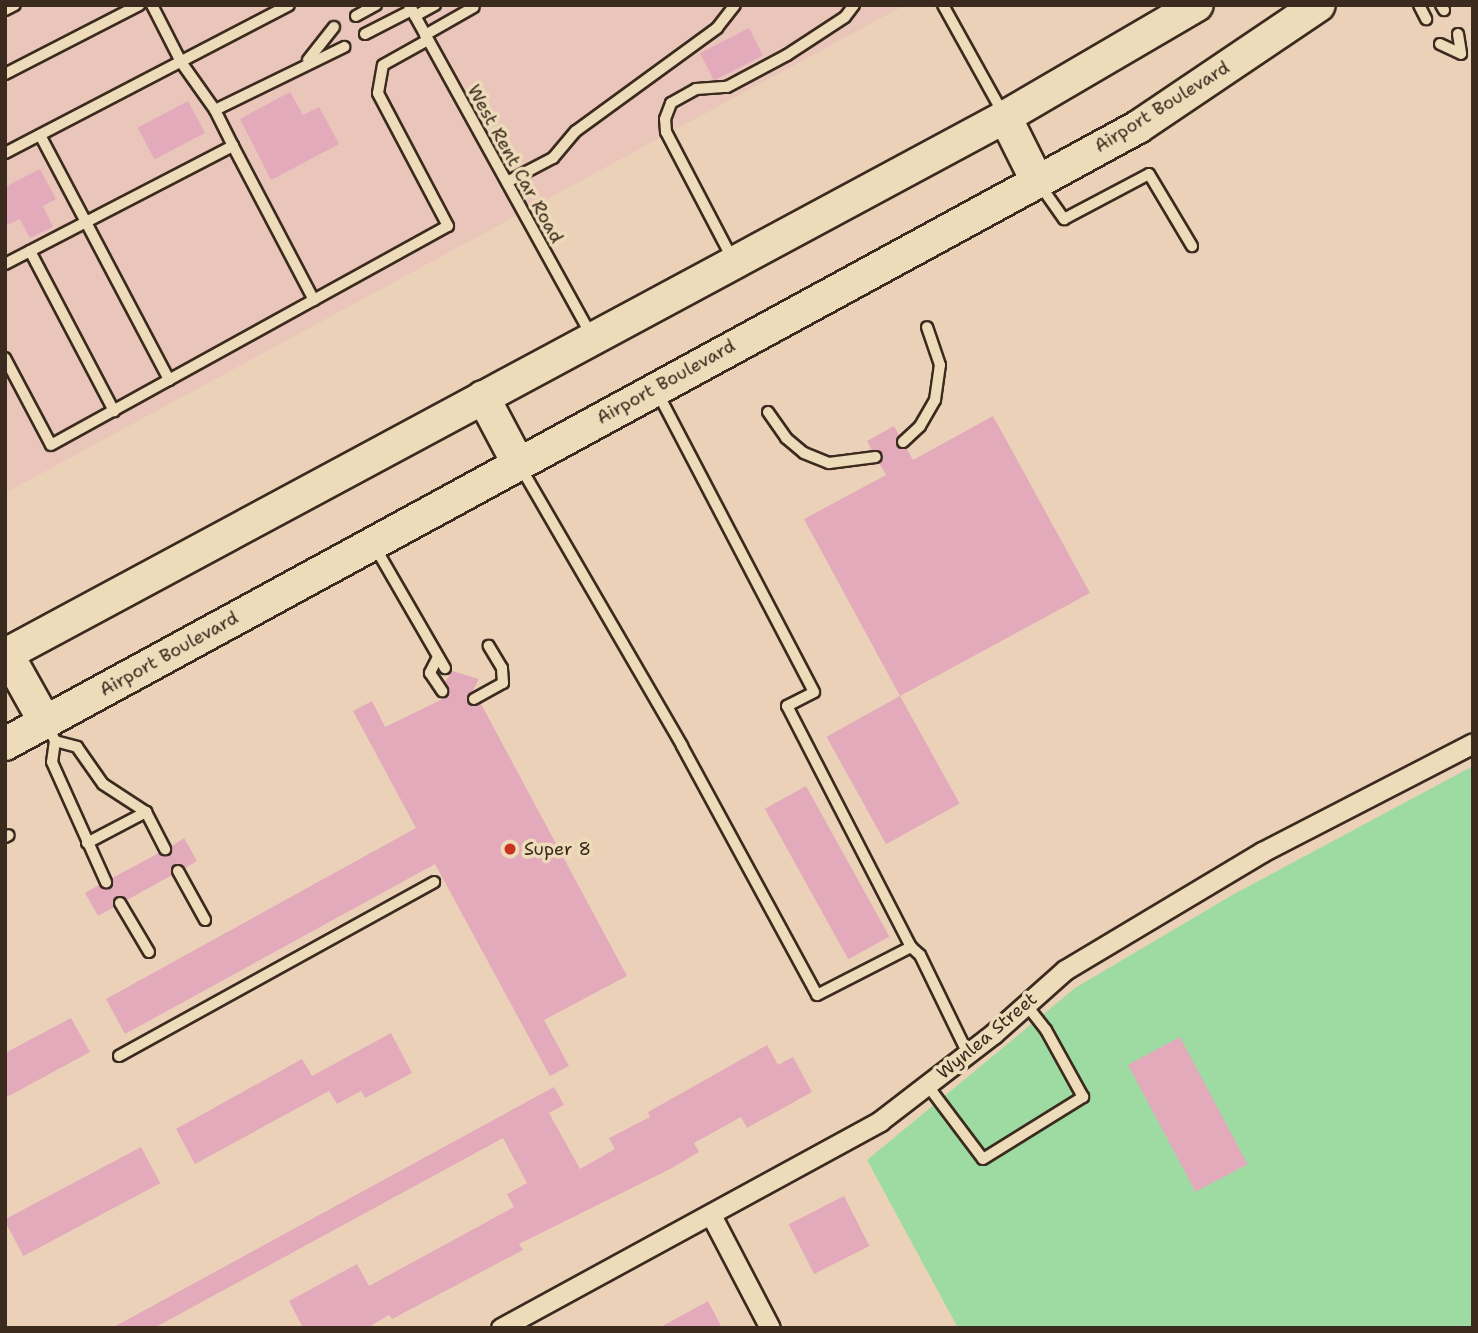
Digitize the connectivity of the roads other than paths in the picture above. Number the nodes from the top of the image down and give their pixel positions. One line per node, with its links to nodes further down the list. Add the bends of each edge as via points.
1 (15, 5): 14 (lane)
2 (139, 5): 26 (lane)
3 (152, 5): 25 (lane)
4 (289, 5): 25 (lane)
5 (376, 5): 16 (lane)
6 (435, 5): 15 (lane)
7 (735, 5): 33 (lane, via 717,28 576,131 553,158)
8 (854, 5): 37 (lane, via 845,17 727,87 696,89 671,103 666,132)
9 (943, 5): 28 (lane)
10 (1197, 5): 28 (main road)
11 (1318, 5): 32 (main road, Airport Boulevard, via 1138,127)
12 (1419, 5): 17 (lane)
13 (474, 7): 21 (lane)
14 (5, 10)
15 (412, 11): 19 (lane); 21 (lane, West Rent Car Road)
16 (356, 16)
17 (1426, 19)
18 (334, 27): 24 (lane)
19 (365, 34)
20 (1458, 34): 22 (lane, via 1461,54)
21 (426, 37): 33 (lane, West Rent Car Road); 39 (lane, via 383,65 378,93 448,226)
22 (1440, 44)
23 (344, 47): 24 (lane)
24 (308, 61): 27 (lane)
25 (181, 62): 27 (lane); 29 (lane)
26 (5, 74)
27 (215, 110): 30 (lane)
28 (1005, 117): 32 (main road); 37 (main road)
29 (40, 135): 31 (lane); 34 (lane)
30 (233, 146): 34 (lane); 39 (lane)
31 (5, 153)
32 (1037, 181): 35 (lane, via 1064,219 1149,174); 44 (main road, Airport Boulevard)
33 (507, 183): 41 (lane, West Rent Car Road)
34 (86, 222): 36 (lane); 43 (lane)
35 (1192, 246)
36 (30, 251): 38 (lane); 46 (lane)
37 (735, 263): 41 (main road)
38 (5, 264)
39 (314, 300): 43 (lane)
40 (927, 327): 48 (lane, via 940,365 935,400 920,426)
41 (593, 338): 45 (main road)
42 (5, 358): 46 (lane, via 51,445)
43 (169, 380): 46 (lane)
44 (655, 387): 50 (main road, Airport Boulevard); 69 (lane, via 814,692 786,706)
45 (483, 397): 50 (main road); 53 (main road)
46 (114, 411)
47 (768, 412): 49 (lane, via 786,438 804,453 829,463)
48 (903, 442)
49 (876, 457)
50 (518, 463): 51 (main road, Airport Boulevard); 69 (lane, via 682,746 817,995)
51 (373, 543): 54 (lane); 58 (main road, Airport Boulevard)
52 (489, 646): 57 (lane, via 502,668 503,682)
53 (6, 653): 58 (main road)
54 (438, 657): 55 (lane); 56 (lane, via 430,673)
55 (444, 668)
56 (442, 691)
57 (474, 699)
58 (50, 731): 60 (main road, Airport Boulevard); 61 (lane, via 77,747 103,784); 62 (lane, via 52,762)
59 (1473, 743): 71 (street, Wynlea Street, via 1262,852 1065,970)
60 (5, 744)
61 (146, 812): 62 (lane); 63 (lane)
62 (87, 843): 65 (lane)
63 (166, 849)
64 (178, 871): 68 (lane)
65 (106, 881)
66 (434, 881): 73 (lane)
67 (120, 904): 70 (lane)
68 (205, 920)
69 (911, 947): 72 (lane, via 920,955)
70 (149, 952)
71 (1025, 1004): 72 (street, Wynlea Street); 74 (lane, via 1046,1030 1083,1097 984,1159)
72 (968, 1054): 74 (street, Wynlea Street)
73 (118, 1056)
74 (928, 1086): 75 (street, Wynlea Street, via 880,1121)
75 (711, 1215): 76 (street, Wynlea Street); 77 (street)
76 (501, 1328)
77 (770, 1328)

